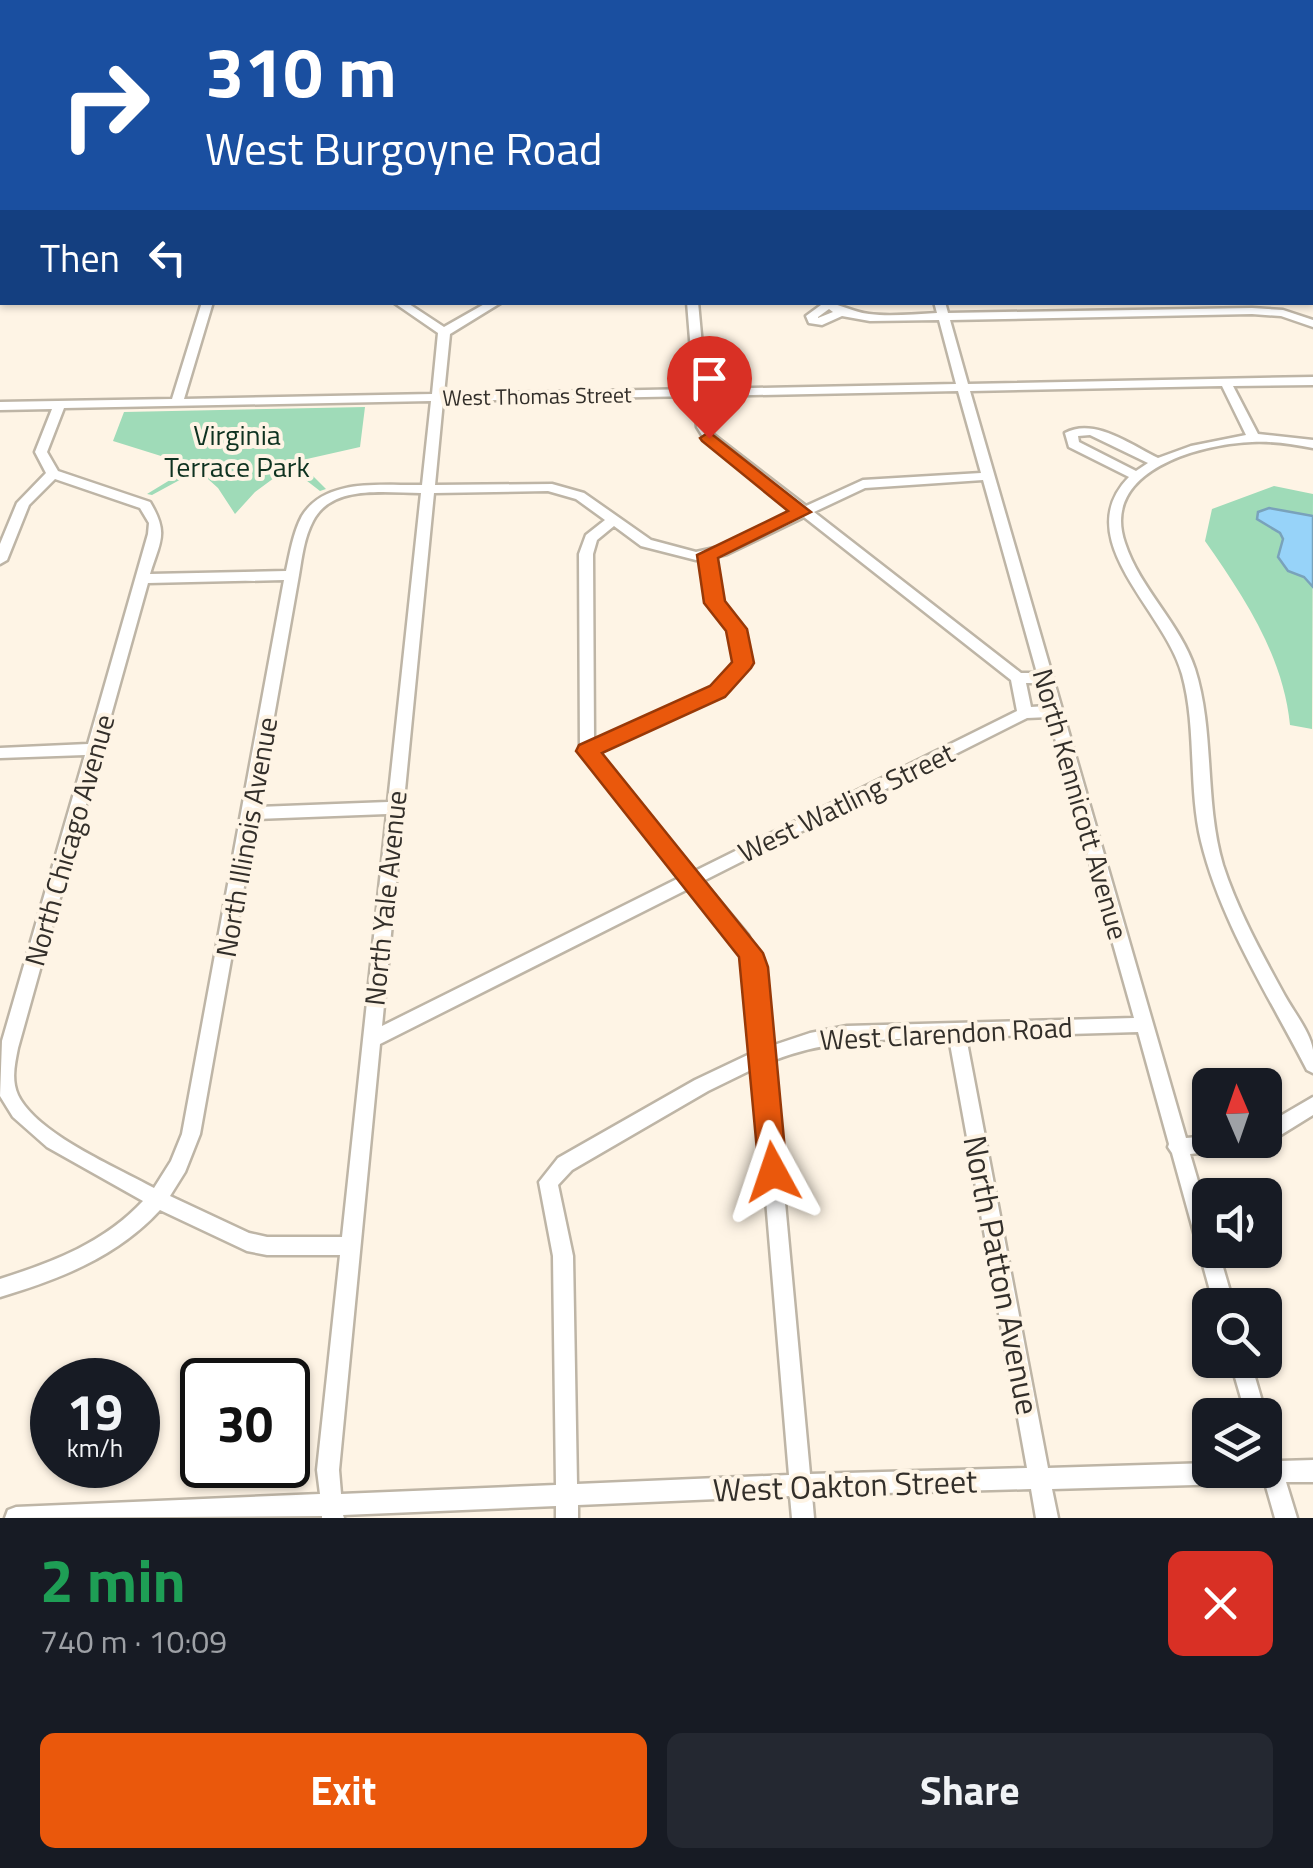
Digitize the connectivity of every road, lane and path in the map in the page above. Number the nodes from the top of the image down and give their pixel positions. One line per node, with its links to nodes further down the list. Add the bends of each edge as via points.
1 (207, 305): 18 (street)
2 (403, 305): 12 (street)
3 (492, 305): 12 (street)
4 (692, 305): 16 (street)
5 (826, 305): 9 (street, via 813,322)
6 (829, 305): 9 (street)
7 (940, 305): 10 (street, North Kennicott Avenue)
8 (1071, 309): 10 (street); 11 (street, via 1283,312)
9 (841, 312): 10 (street)
10 (943, 316): 15 (street, North Kennicott Avenue)
11 (1313, 324)
12 (444, 332): 17 (street, North Yale Avenue)
13 (1313, 381): 14 (street, West Thomas Street)
14 (1226, 383): 15 (street, West Thomas Street); 21 (street)
15 (964, 388): 16 (street, West Thomas Street); 25 (street, North Kennicott Avenue)
16 (700, 393): 17 (street, West Thomas Street); 28 (street, via 709,438)
17 (437, 398): 18 (street, West Thomas Street); 27 (street, North Yale Avenue)
18 (177, 403): 19 (street, West Thomas Street)
19 (59, 405): 20 (street, West Thomas Street); 24 (street, via 41,452)
20 (0, 406)
21 (1254, 438): 22 (street); 23 (street, via 1205,445)
22 (1313, 444)
23 (1158, 462): 26 (street); 26 (street, via 1092,430 1070,433 1073,444)
24 (54, 474): 31 (street, via 23,503); 33 (street, North Chicago Avenue, via 146,505 156,523)
25 (988, 476): 28 (street, via 863,484); 35 (street, North Kennicott Avenue)
26 (1137, 476): 48 (street, via 1115,505 1116,534 1187,664 1205,821 1219,874)
27 (428, 489): 29 (street, via 548,487 580,496); 32 (street, North Illinois Avenue, via 332,496 303,524); 41 (street, North Yale Avenue)
28 (802, 512): 30 (street); 34 (street)
29 (613, 520): 30 (street, via 646,543); 39 (street, via 591,538 586,554)
30 (708, 555): 39 (street, via 715,603 736,629 743,663 718,692)
31 (0, 560)
32 (292, 575): 33 (street); 42 (street, North Illinois Avenue)
33 (144, 579): 38 (street, North Chicago Avenue)
34 (1018, 678): 35 (street); 37 (street)
35 (1046, 678): 36 (street, North Kennicott Avenue)
36 (1056, 712): 37 (street, West Watling Street); 44 (street, North Kennicott Avenue)
37 (1026, 713): 43 (street, West Watling Street)
38 (95, 749): 40 (street); 53 (street, North Chicago Avenue, via 11,1042 6,1084 20,1113 46,1135)
39 (587, 751): 43 (street)
40 (0, 752)
41 (394, 808): 42 (street); 46 (street, North Yale Avenue)
42 (251, 813): 53 (street, North Illinois Avenue, via 191,1134)
43 (690, 880): 46 (street, West Watling Street); 47 (street, via 750,953)
44 (1142, 1026): 45 (street, West Clarendon Road); 52 (street, North Kennicott Avenue)
45 (956, 1031): 47 (street, West Clarendon Road, via 830,1036); 60 (street, North Patton Avenue)
46 (371, 1040): 54 (street, North Yale Avenue)
47 (763, 1055): 61 (street); 63 (street, West Clarendon Road, via 565,1164 548,1182 561,1240)
48 (1313, 1065)
49 (1313, 1105): 50 (street)
50 (1282, 1124)
51 (1192, 1146): 52 (street)
52 (1178, 1147): 56 (street, North Kennicott Avenue)
53 (157, 1199): 54 (street, via 247,1242); 55 (street, via 131,1228 93,1254)
54 (350, 1246): 64 (street, North Yale Avenue, via 328,1470)
55 (0, 1288)
56 (1219, 1288)
57 (1313, 1471): 58 (street, West Oakton Street)
58 (1282, 1472)
59 (1192, 1474): 60 (street, West Oakton Street)
60 (1039, 1478): 61 (street, West Oakton Street); 68 (street, North Patton Avenue)
61 (800, 1485): 63 (street, West Oakton Street); 67 (street)
62 (1278, 1488): 69 (street)
63 (567, 1507): 64 (street, West Oakton Street)
64 (332, 1512): 65 (street, West Oakton Street)
65 (100, 1517): 66 (street, West Oakton Street)
66 (16, 1518)
67 (803, 1518)
68 (1047, 1518)
69 (1286, 1518)

